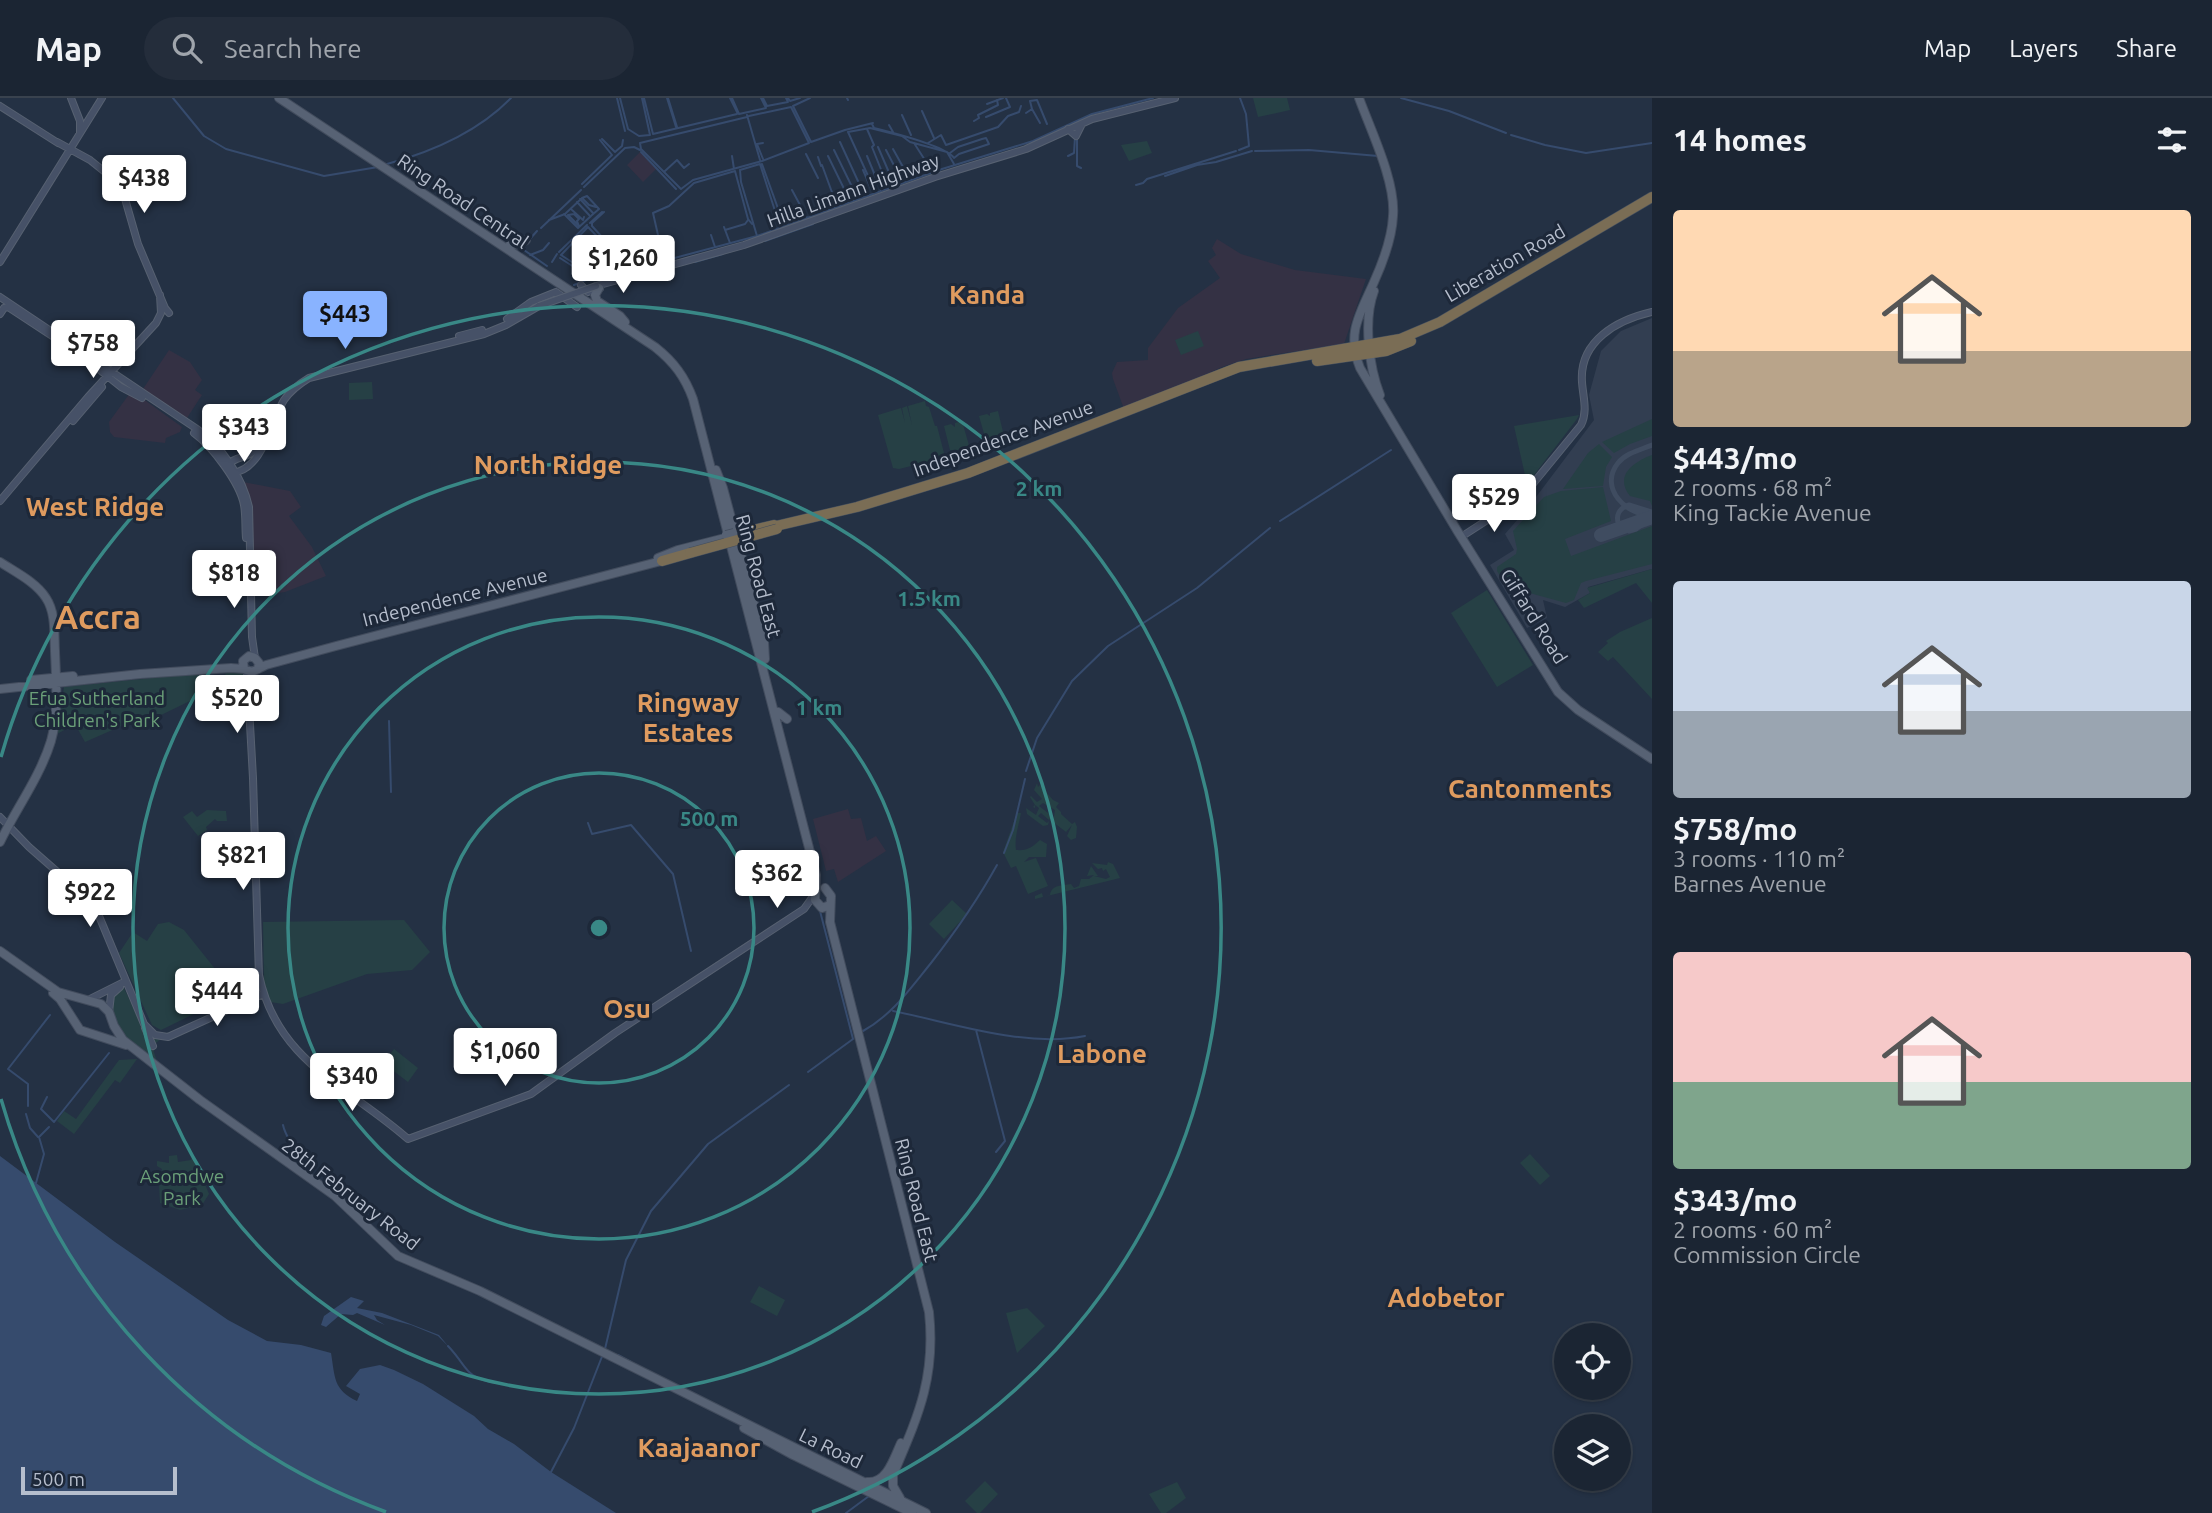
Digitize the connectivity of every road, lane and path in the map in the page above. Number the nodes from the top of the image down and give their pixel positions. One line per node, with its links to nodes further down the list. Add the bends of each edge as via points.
1 (71, 98): 11 (main road)
2 (102, 98): 10 (main road)
3 (273, 98): 14 (main road)
4 (279, 98): 14 (main road, Ring Road Central)
5 (286, 98): 15 (main road, Ring Road Central)
6 (1162, 98): 24 (main road, Hilla Limann Highway, via 1087,117 1026,145 744,242)
7 (1175, 98): 20 (main road, Hilla Limann Highway, via 1083,122 1026,149)
8 (1361, 98): 37 (main road, Giffard Road, via 1392,181 1396,208 1390,248 1369,306); 39 (main road, via 1389,182 1394,213)
9 (0, 106): 13 (main road)
10 (94, 111): 11 (main road, via 83,119); 12 (main road)
11 (76, 112): 12 (main road)
12 (79, 136): 13 (main road)
13 (71, 150): 19 (main road); 30 (main road, via 121,185)
14 (370, 159): 15 (main road, Ring Road Central)
15 (384, 165): 18 (main road, Ring Road Central); 18 (main road, Ring Road Central, via 494,241)
16 (1652, 197): 38 (highway, Liberation Road, via 1440,322)
17 (1652, 204): 38 (highway, Liberation Road, via 1423,336)
18 (520, 251): 22 (main road); 34 (main road, Ring Road Central)
19 (0, 262)
20 (682, 263): 21 (main road); 24 (main road, Hilla Limann Highway)
21 (677, 270)
22 (549, 281): 25 (main road); 34 (main road, via 613,323)
23 (581, 285): 24 (main road, via 588,292)
24 (596, 286): 33 (main road, Hilla Limann Highway, bridge, via 537,305); 34 (main road, via 597,301)
25 (548, 294): 27 (main road, via 557,292); 33 (main road, via 525,305)
26 (0, 297): 32 (main road)
27 (567, 299): 28 (main road); 33 (main road)
28 (577, 307)
29 (2, 311): 32 (main road, via 8,307)
30 (165, 312): 41 (main road); 41 (main road)
31 (1652, 312): 55 (main road, via 1615,326 1595,340 1582,370 1586,413 1581,425 1527,491)
32 (30, 319): 41 (main road); 41 (main road)
33 (509, 320): 35 (main road)
34 (625, 324): 46 (main road, Ring Road Central, via 678,368 703,427)
35 (484, 332): 36 (main road); 36 (main road, via 478,342)
36 (469, 336): 45 (main road, via 303,379 278,405 257,450); 47 (main road, via 388,357 384,365 377,360 316,375 296,387 280,408 262,449)
37 (1370, 344): 38 (highway, Liberation Road); 38 (main road, via 1374,340); 39 (highway, Liberation Road); 40 (main road, Giffard Road)
38 (1385, 347): 40 (main road)
39 (1349, 352): 50 (highway, Independence Avenue, via 1239,367 976,470); 54 (highway, Independence Avenue, via 1242,370 969,477 871,508); 55 (main road, Giffard Road)
40 (1373, 367): 55 (main road, Giffard Road, via 1386,407)
41 (110, 375): 42 (main road, via 110,382); 42 (main road, via 119,373); 43 (main road); 49 (main road); 52 (main road)
42 (121, 383): 43 (main road); 44 (main road)
43 (138, 392): 45 (main road, via 197,429 223,452)
44 (199, 436): 45 (main road); 45 (main road)
45 (232, 468): 47 (main road); 47 (main road, via 243,462); 48 (main road); 61 (main road, via 244,503)
46 (713, 468): 51 (main road, Ring Road Central); 56 (main road, Ring Road Central, via 713,484); 59 (main road, Ring Road Central)
47 (243, 469): 48 (main road)
48 (242, 487): 61 (main road, via 249,507 251,588 259,596 251,603)
49 (0, 500)
50 (880, 500): 53 (highway, Independence Avenue); 53 (highway, via 867,494)
51 (724, 502): 60 (main road, Ring Road East)
52 (0, 506)
53 (857, 507): 54 (highway, Independence Avenue)
54 (803, 521): 56 (highway, via 792,520); 57 (highway, Independence Avenue, bridge)
55 (1462, 539): 67 (main road, Giffard Road, via 1561,689); 67 (main road, Giffard Road, via 1567,705)
56 (732, 540): 57 (main road, Independence Avenue); 60 (main road, Ring Road East, via 764,642)
57 (662, 559): 61 (main road, Independence Avenue, via 336,646)
58 (0, 564): 62 (main road, via 37,590 47,603)
59 (736, 566): 60 (main road, Ring Road East)
60 (762, 656): 66 (main road, Ring Road East)
61 (251, 664): 62 (main road, Independence Avenue); 63 (main road, Independence Avenue); 80 (main road)
62 (55, 680): 63 (main road, Independence Avenue); 64 (main road, Independence Avenue); 64 (main road, Independence Avenue); 65 (main road); 69 (main road, via 49,739)
63 (68, 681): 65 (main road)
64 (0, 687)
65 (56, 697): 69 (main road, via 47,752)
66 (772, 698): 68 (main road, Ring Road East); 68 (main road, Ring Road East, via 785,722)
67 (1649, 756)
68 (787, 757): 71 (main road, Ring Road East)
69 (5, 821): 70 (main road); 72 (main road); 73 (main road)
70 (0, 842)
71 (811, 851): 74 (main road, Ring Road East); 75 (main road, Ring Road East)
72 (57, 872): 73 (main road); 79 (main road, via 95,906)
73 (68, 876): 79 (main road, via 98,906)
74 (825, 888): 75 (main road, via 818,888); 76 (main road, Ring Road East, via 831,896)
75 (815, 894): 76 (main road, Ring Road East); 77 (main road)
76 (823, 906): 77 (main road); 92 (main road, Ring Road East, via 931,1331 921,1408)
77 (804, 909): 80 (main road, via 531,1094 408,1139 329,1080 286,1040)
78 (0, 953): 81 (main road, via 58,992); 84 (main road, via 58,996)
79 (125, 983): 81 (main road); 82 (main road); 83 (main road, via 111,995)
80 (259, 993): 85 (main road)
81 (88, 999): 83 (main road, via 101,1004); 84 (main road, via 74,1005)
82 (138, 1007): 85 (main road, via 160,1033); 86 (main road)
83 (110, 1015): 87 (main road, via 108,1030); 89 (main road, 28th February Road, via 121,1037)
84 (71, 1017): 87 (main road, via 80,1030)
85 (197, 1021): 86 (main road, via 164,1037)
86 (145, 1027): 88 (main road)
87 (96, 1036): 89 (main road, 28th February Road)
88 (153, 1046)
89 (135, 1050): 90 (main road, 28th February Road, via 335,1196 398,1256)
90 (605, 1352): 91 (main road, La Road)
91 (821, 1464): 93 (main road, La Road); 95 (main road, La Road)
92 (890, 1474): 93 (main road, via 877,1483); 94 (main road, Ring Road East); 96 (main road)
93 (863, 1482): 94 (main road, La Road)
94 (884, 1491): 95 (main road); 96 (main road, La Road)
95 (873, 1493): 97 (main road, La Road)
96 (901, 1500): 98 (main road, La Road)
97 (912, 1513)
98 (926, 1513)

